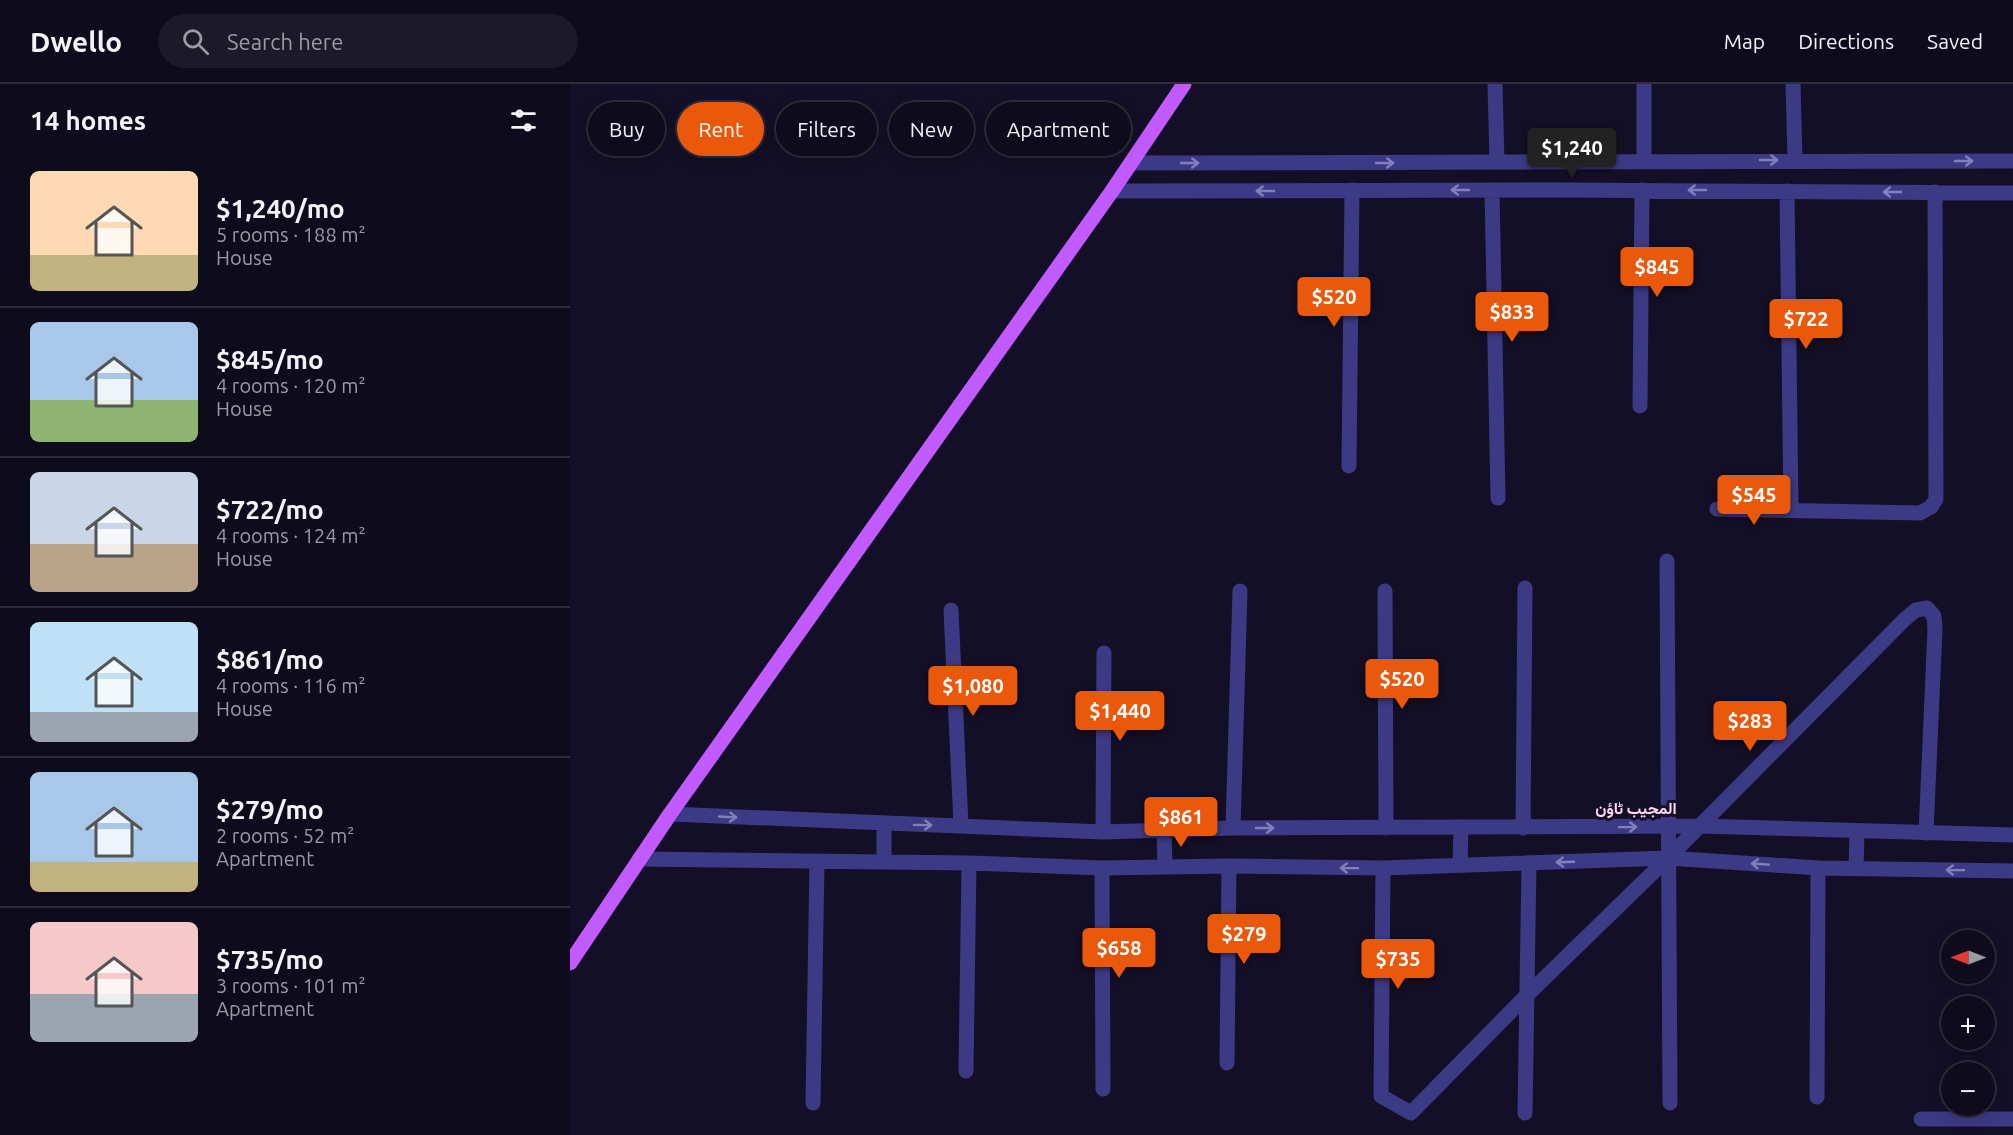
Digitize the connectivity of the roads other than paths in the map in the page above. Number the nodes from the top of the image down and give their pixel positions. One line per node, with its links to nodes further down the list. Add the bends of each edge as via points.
1 (1184, 84): 10 (main road)
2 (1495, 84): 7 (street)
3 (1644, 84): 9 (street)
4 (1793, 84): 5 (street)
5 (1795, 160): 6 (street, one-way to 6); 9 (street, one-way to 5)
6 (2013, 161)
7 (1497, 162): 8 (street); 10 (street, one-way to 7)
8 (1562, 162): 9 (street); 13 (street)
9 (1644, 162)
10 (1131, 164): 16 (main road)
11 (1352, 190): 12 (street, one-way to 11); 16 (street, one-way to 16); 20 (street)
12 (1492, 190): 13 (street); 21 (street)
13 (1563, 190): 14 (street)
14 (1642, 190): 15 (street, one-way to 14); 19 (street)
15 (1787, 191): 17 (street, one-way to 15); 23 (street)
16 (1112, 192): 30 (main road)
17 (1935, 192): 18 (street); 23 (street, via 1936,499 1920,513)
18 (2013, 193)
19 (1640, 406)
20 (1349, 466)
21 (1498, 498)
22 (1717, 509): 23 (street)
23 (1791, 509)
24 (1667, 561): 35 (street)
25 (1525, 588): 38 (street)
26 (1239, 591): 36 (street)
27 (1385, 591): 37 (street)
28 (951, 610): 32 (street)
29 (1104, 653): 41 (street)
30 (670, 814): 31 (street, one-way to 31); 45 (main road)
31 (884, 824): 32 (street, one-way to 32); 47 (street)
32 (961, 825): 41 (street)
33 (1700, 826): 35 (street); 40 (street); 42 (street, via 1905,619 1916,610 1927,608 1934,616 1935,629); 44 (street)
34 (1461, 827): 37 (street); 38 (street); 50 (street)
35 (1668, 827): 38 (street, one-way to 35); 44 (street)
36 (1233, 828): 37 (street, one-way to 37); 39 (street)
37 (1386, 828)
38 (1523, 828)
39 (1164, 830): 41 (street); 52 (street)
40 (1857, 831): 42 (street); 56 (street)
41 (1103, 832)
42 (1926, 833): 43 (street)
43 (2013, 835)
44 (1668, 858): 49 (street, one-way to 49); 55 (street, one-way to 44); 59 (street); 65 (street)
45 (639, 859): 46 (street); 58 (main road)
46 (817, 861): 47 (street); 64 (street)
47 (884, 862): 48 (street)
48 (969, 863): 53 (street); 61 (street)
49 (1529, 864): 50 (street); 59 (street)
50 (1460, 865): 54 (street)
51 (1229, 866): 52 (street); 54 (street, one-way to 51); 60 (street)
52 (1165, 867): 53 (street)
53 (1102, 868): 62 (street)
54 (1383, 868): 59 (street, via 1381,1096 1411,1113)
55 (1818, 868): 56 (street); 63 (street)
56 (1856, 869): 57 (street, one-way to 56)
57 (2013, 871)
58 (570, 963)
59 (1528, 994): 66 (street)
60 (1227, 1063)
61 (966, 1071)
62 (1103, 1089)
63 (1817, 1097)
64 (813, 1103)
65 (1670, 1103)
66 (1525, 1113)
67 (1921, 1119): 68 (street)
68 (2013, 1119)

